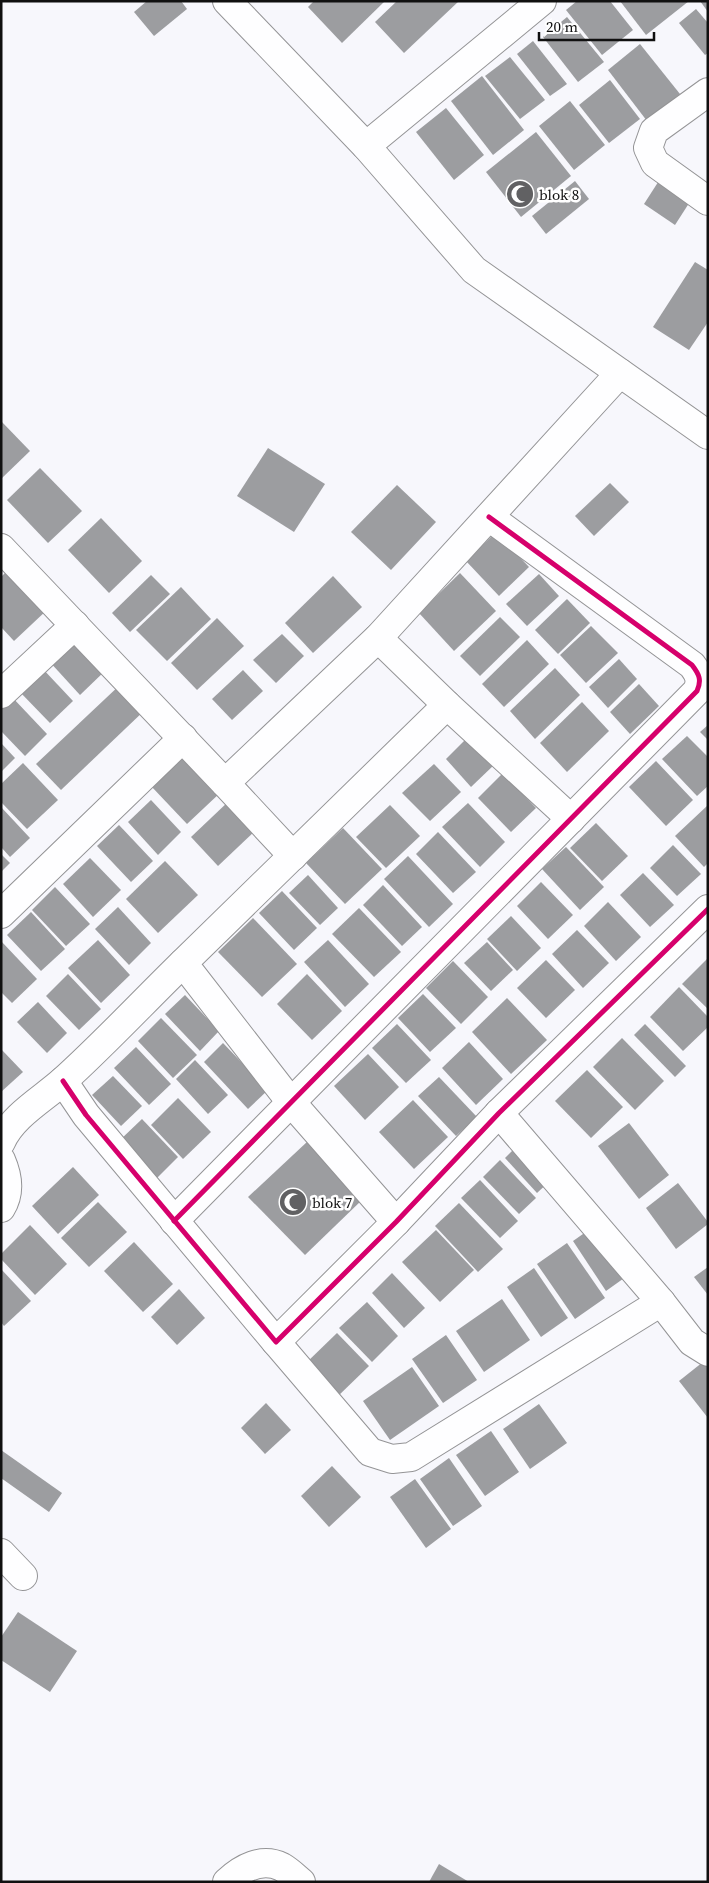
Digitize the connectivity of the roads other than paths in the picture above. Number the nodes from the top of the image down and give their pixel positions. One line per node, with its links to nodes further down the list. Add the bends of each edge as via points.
1 (227, 1): 4 (street)
2 (542, 1): 4 (street)
3 (708, 92): 5 (street, via 654,131 648,148 655,163)
4 (366, 146): 6 (street, via 474,270)
5 (708, 201)
6 (620, 373): 7 (street); 8 (street)
7 (708, 435)
8 (489, 517): 11 (street); 16 (street, via 692,665 699,674 700,682 692,696)
9 (1, 548): 10 (street)
10 (75, 625): 12 (street); 14 (street)
11 (378, 638): 13 (street); 15 (street)
12 (1, 694)
13 (447, 705): 16 (street); 17 (street)
14 (183, 738): 15 (street); 19 (street)
15 (225, 782): 17 (street)
16 (571, 819): 22 (street)
17 (293, 856): 20 (street)
18 (708, 909): 23 (street)
19 (1, 914)
20 (183, 963): 21 (street); 22 (street)
21 (63, 1081): 24 (street, via 20,1117); 27 (street, via 86,1115)
22 (290, 1101): 27 (street); 28 (street)
23 (499, 1113): 28 (street); 29 (street)
24 (1, 1142)
25 (1, 1160): 26 (street, via 8,1188)
26 (1, 1208)
27 (174, 1221): 30 (street)
28 (396, 1222): 30 (street)
29 (661, 1302): 30 (street, via 411,1457 392,1459 370,1452); 31 (street, via 692,1342)
30 (276, 1342)
31 (708, 1352)
32 (1, 1553): 33 (street)
33 (23, 1576)
34 (227, 1882): 35 (street, via 245,1868 260,1863 283,1868)
35 (301, 1882)

